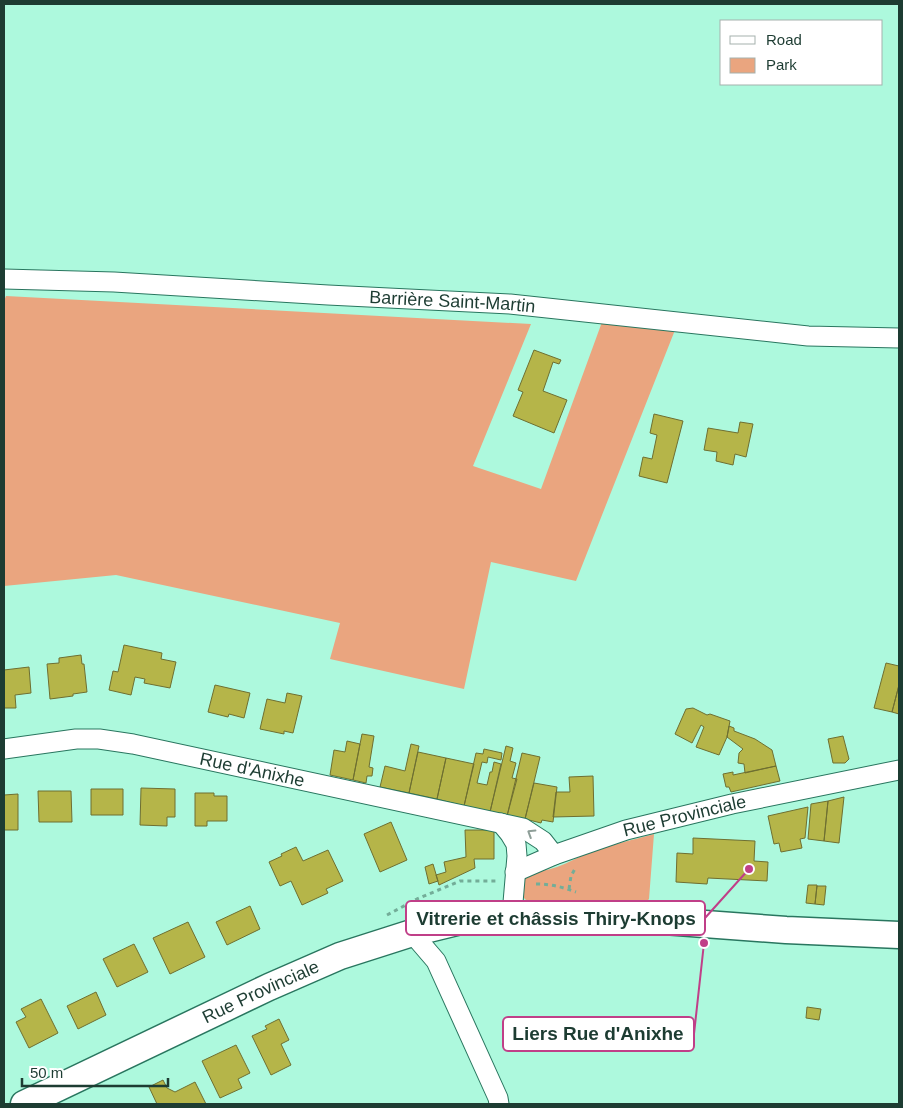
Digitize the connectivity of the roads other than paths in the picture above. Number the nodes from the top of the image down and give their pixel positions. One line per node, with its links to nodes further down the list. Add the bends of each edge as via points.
1 (4, 279): 2 (street, Barrière Saint-Martin, via 510,304 808,336)
2 (899, 338)
3 (4, 750): 5 (street, Rue d'Anixhe, via 76,739 134,744)
4 (899, 770): 6 (street, Rue Provinciale, via 732,804 626,830)
5 (501, 823): 6 (street, Rue d'Anixhe, one-way to 5, via 543,841 522,828); 7 (street, via 516,844)
6 (554, 854): 7 (street, Rue Provinciale)
7 (515, 872): 8 (street)
8 (512, 914): 9 (main road, Rue Provinciale, via 465,920); 10 (main road, Rue Provinciale)
9 (412, 933): 11 (main road, Rue Provinciale, via 340,956 269,987); 12 (street, via 436,961)
10 (899, 935)
11 (24, 1104)
12 (499, 1104)

